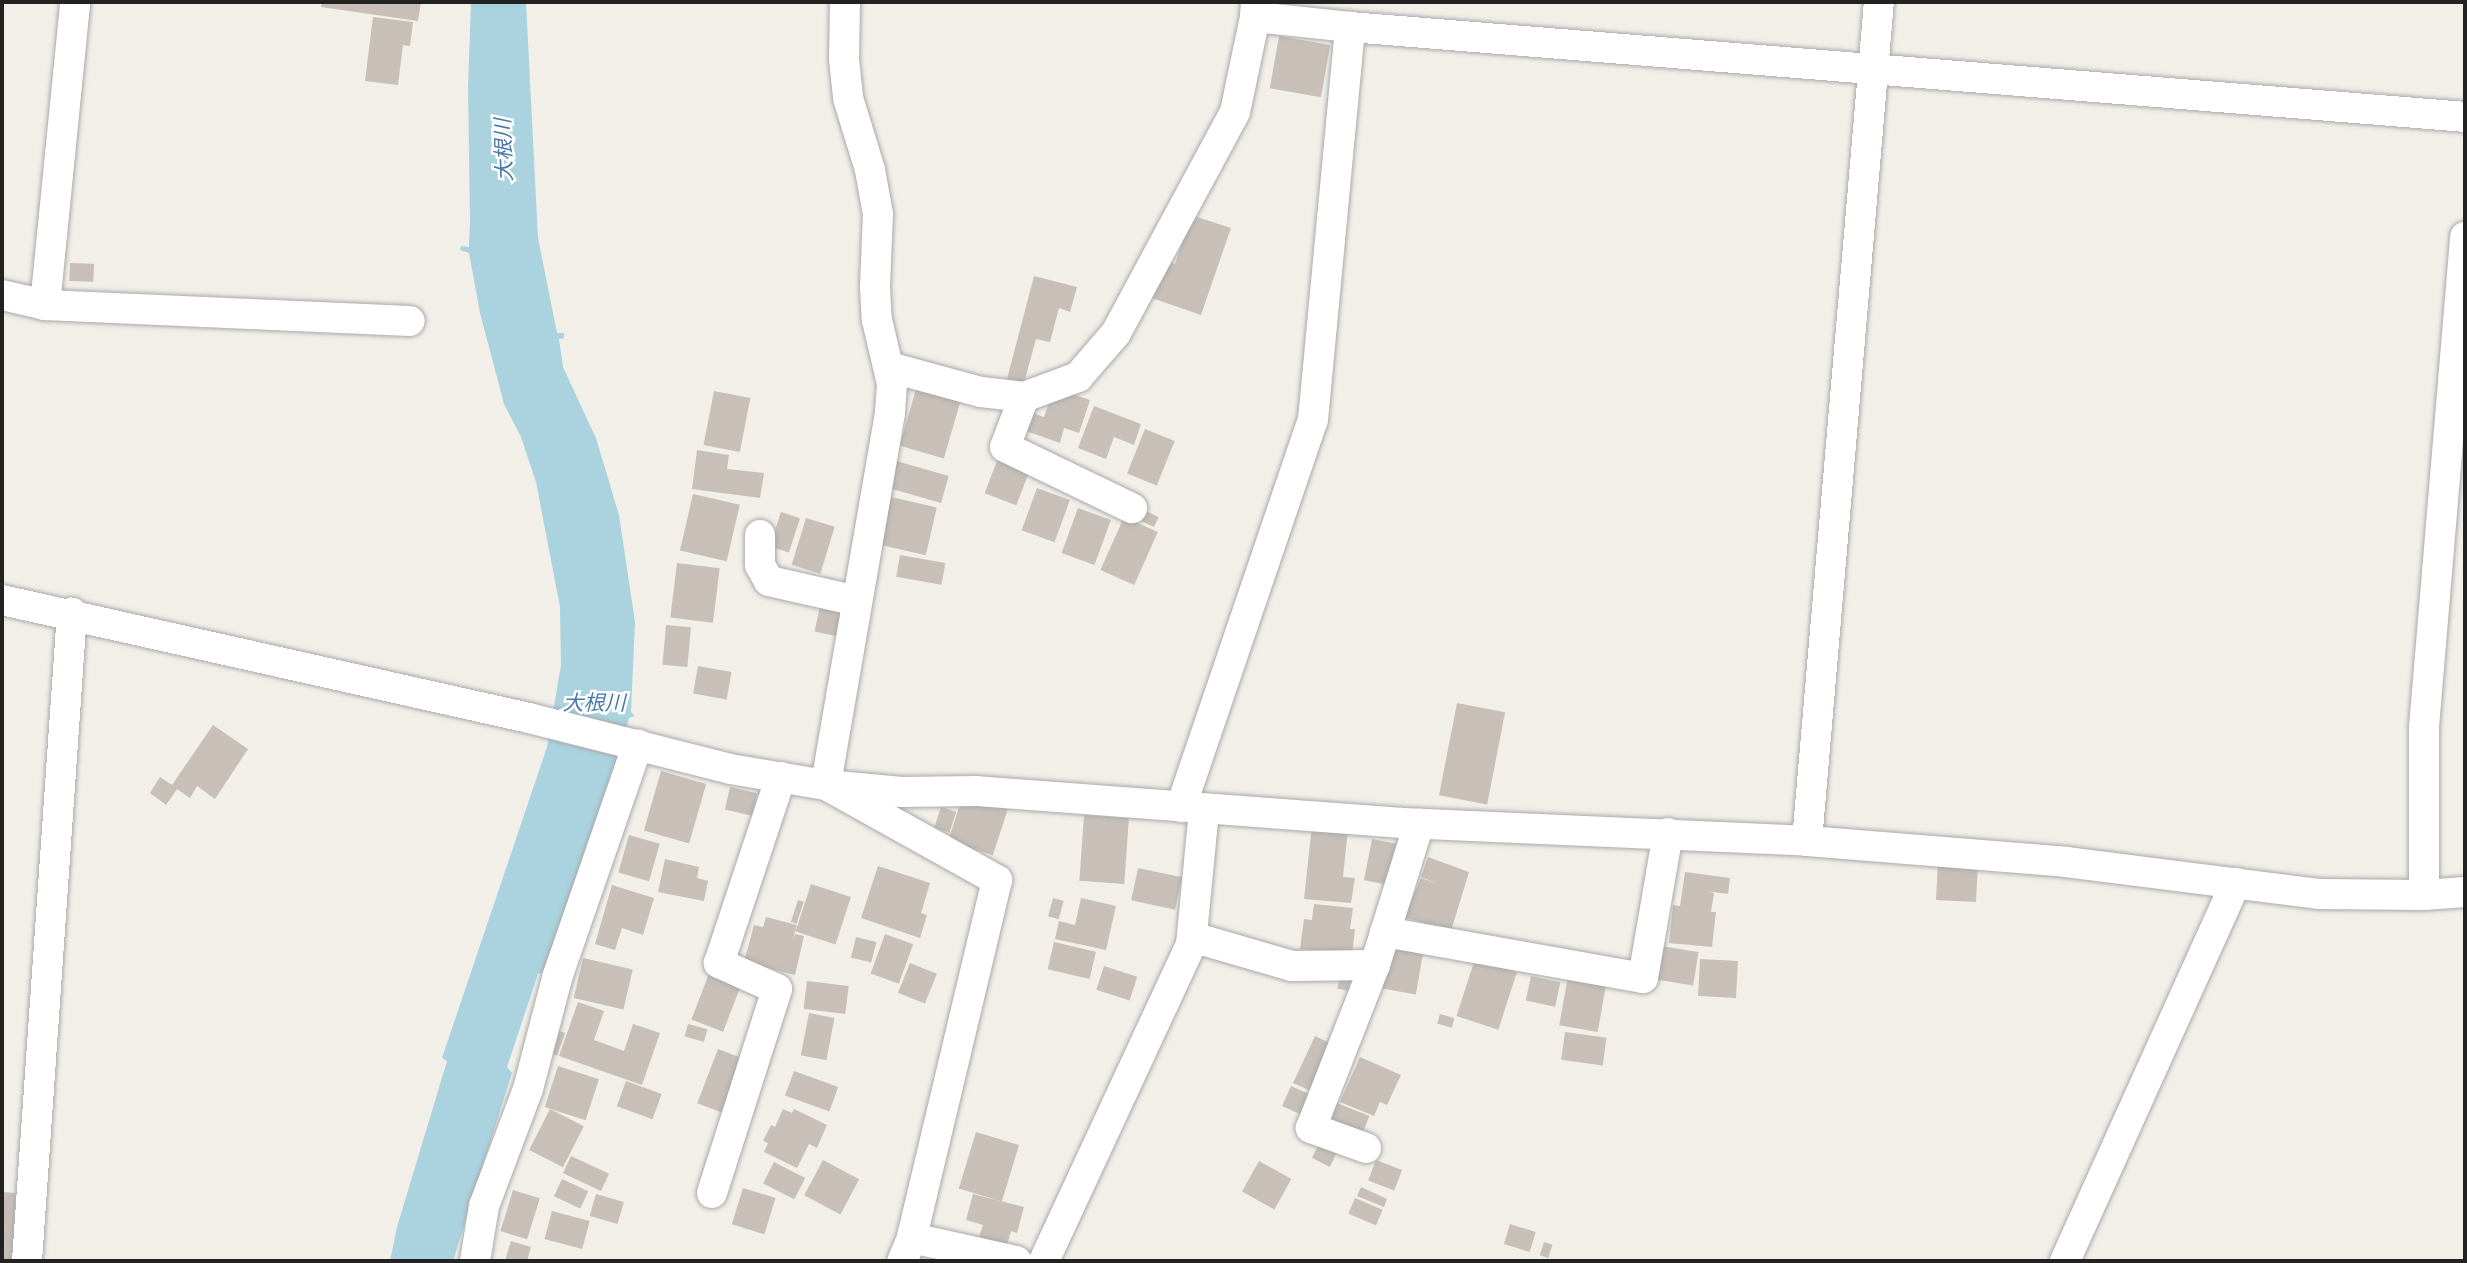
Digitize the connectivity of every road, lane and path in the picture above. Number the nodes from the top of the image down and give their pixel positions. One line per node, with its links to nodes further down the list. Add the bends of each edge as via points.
1 (75, 2): 10 (street)
2 (845, 2): 12 (street, via 848,98 878,214 875,298)
3 (1879, 2): 6 (street)
4 (1255, 10): 5 (street); 13 (street, via 1235,112 1116,333 1078,377)
5 (1350, 27): 6 (street); 22 (street, via 1313,420)
6 (1873, 72): 7 (street); 25 (street)
7 (2465, 117)
8 (2465, 237): 28 (street, via 2424,727)
9 (2, 295): 10 (street)
10 (45, 305): 11 (street)
11 (410, 321)
12 (889, 367): 13 (street, via 981,392); 17 (street, via 890,413)
13 (1024, 397): 14 (street, via 1005,447)
14 (1132, 508)
15 (760, 535): 17 (street, via 760,565 769,581)
16 (2, 600): 18 (street)
17 (857, 601): 21 (street)
18 (72, 613): 19 (street); 35 (street)
19 (638, 744): 20 (street, via 730,769); 36 (street, via 558,975 528,1089 484,1206)
20 (781, 777): 21 (street); 33 (street, via 719,963 778,989)
21 (826, 785): 22 (street); 34 (street, via 997,880)
22 (1193, 808): 23 (street); 30 (street)
23 (1419, 824): 24 (street); 29 (street)
24 (1668, 834): 25 (street); 29 (street, via 1643,978)
25 (1807, 841): 26 (street, via 2066,862)
26 (2236, 883): 28 (street, via 2319,894); 39 (street)
27 (2465, 892): 28 (street)
28 (2424, 895)
29 (1385, 932): 31 (street)
30 (1192, 937): 31 (street, via 1292,966); 38 (street)
31 (1375, 965): 32 (street, via 1311,1128)
32 (1366, 1148)
33 (712, 1193)
34 (907, 1249): 37 (street)
35 (27, 1261)
36 (475, 1261)
37 (1016, 1261)
38 (1044, 1261)
39 (2065, 1261)

